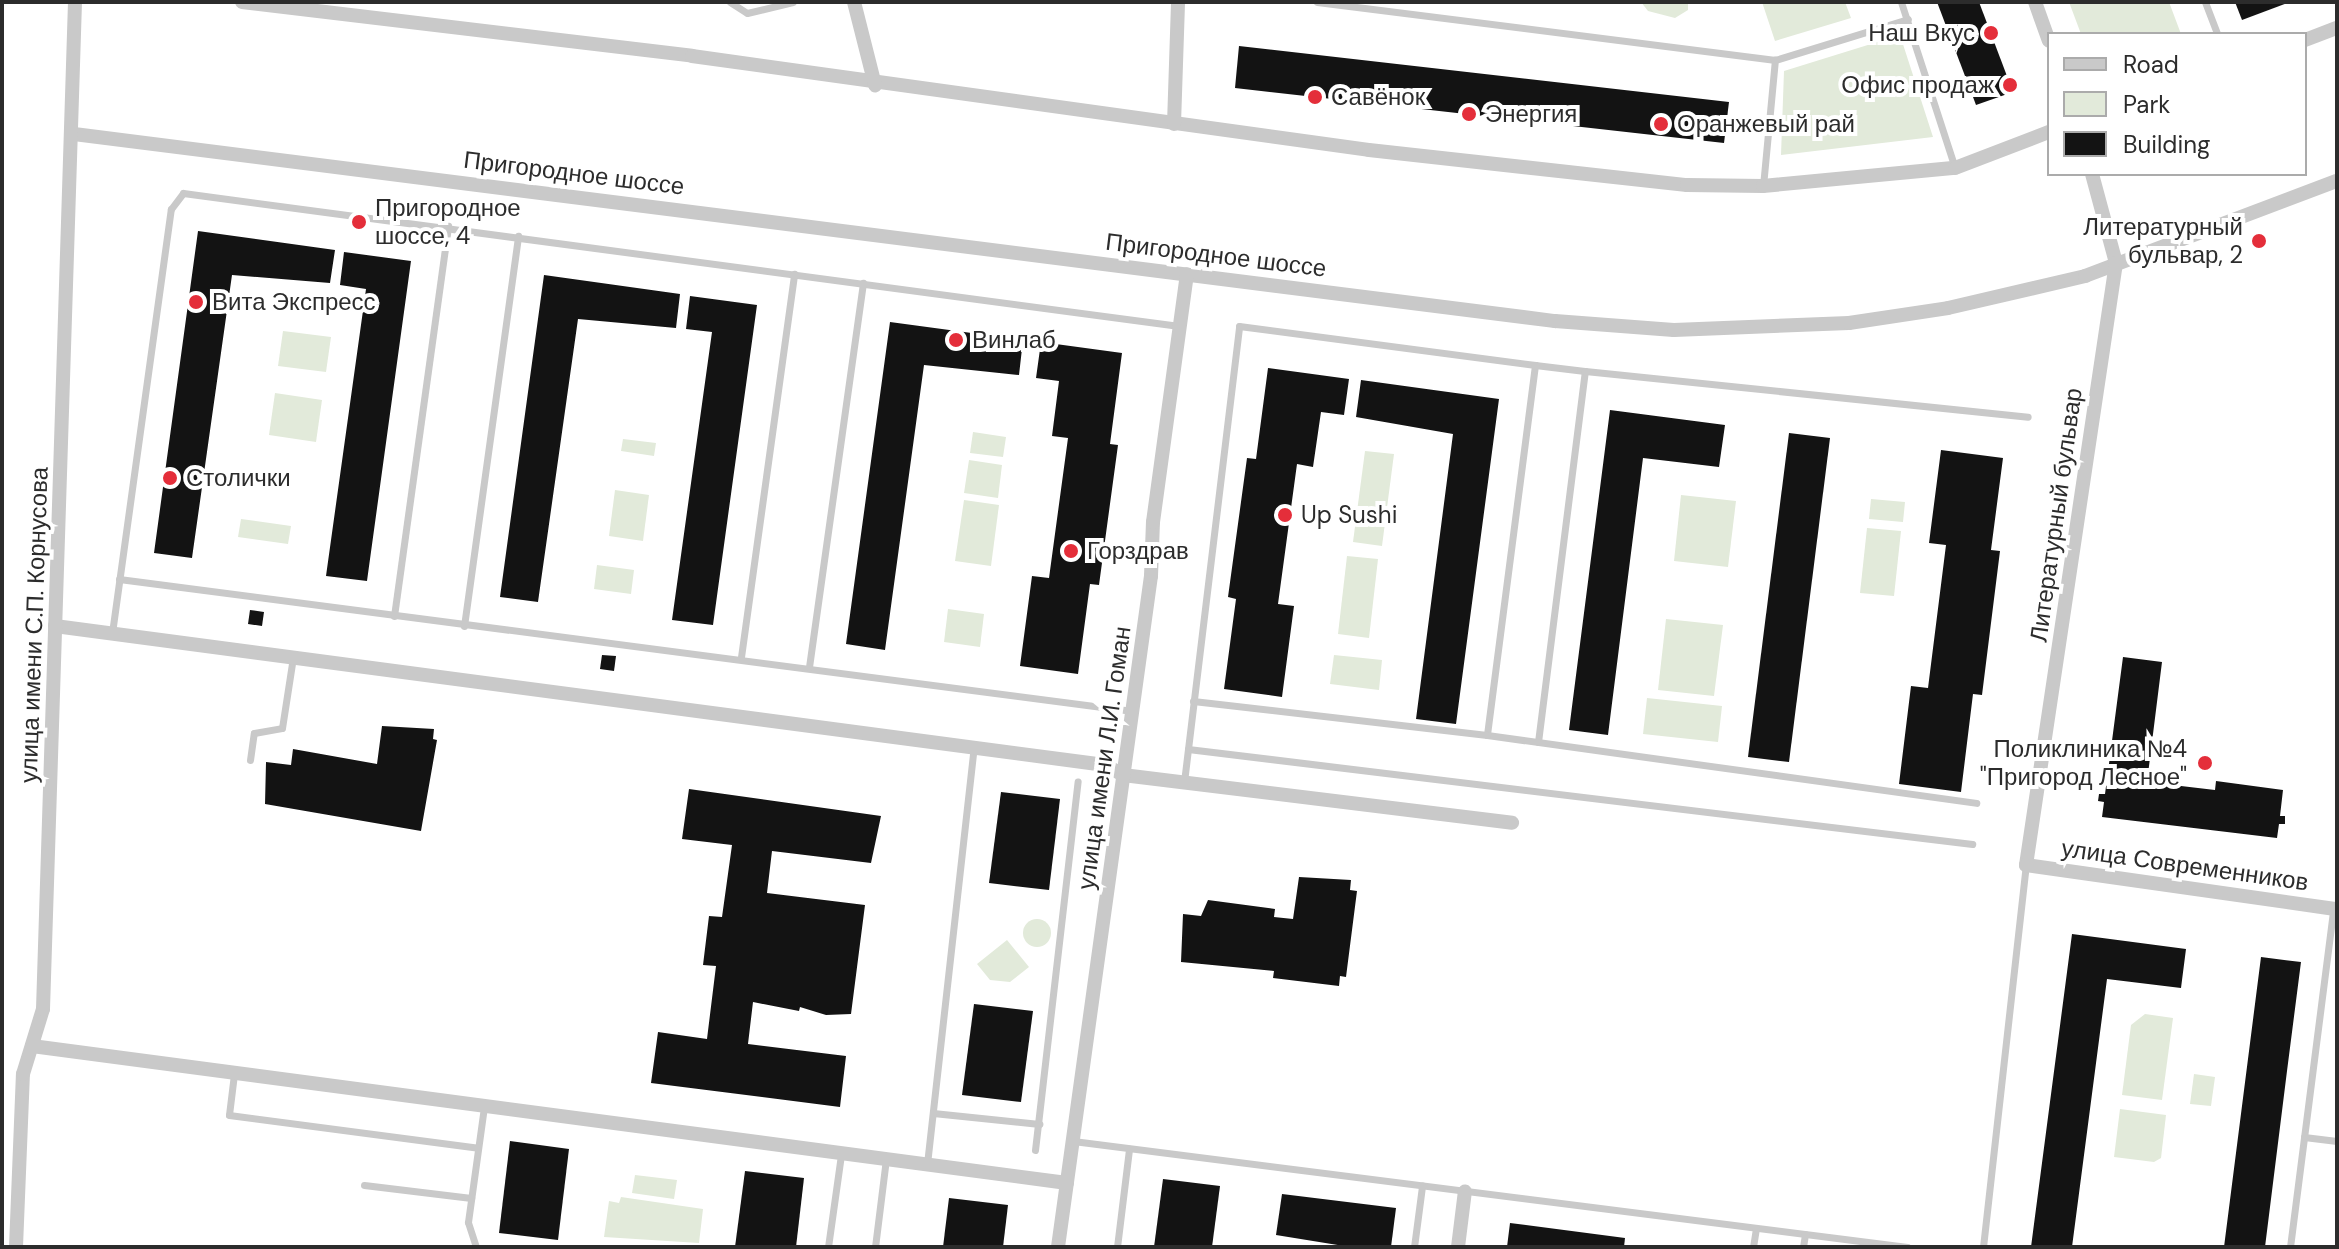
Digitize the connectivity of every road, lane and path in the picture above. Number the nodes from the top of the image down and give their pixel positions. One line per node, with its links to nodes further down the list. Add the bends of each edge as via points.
1 (75, 2): 20 (street, улица имени С.П. Корнусова)
2 (242, 2): 17 (street, via 692,56)
3 (730, 2): 4 (lane, via 747,13)
4 (793, 2)
5 (854, 2): 17 (street)
6 (1178, 2): 18 (street)
7 (1318, 2): 16 (lane)
8 (1901, 2): 11 (lane)
9 (2035, 2): 14 (street)
10 (2205, 2): 13 (lane)
11 (1908, 19): 16 (lane); 21 (lane)
12 (2337, 28): 15 (street)
13 (2216, 32)
14 (2047, 35)
15 (2307, 39)
16 (1775, 60): 24 (lane)
17 (875, 85): 18 (street)
18 (1174, 124): 24 (street, via 1687,185)
19 (2047, 133): 21 (street)
20 (74, 134): 29 (street, Пригородное шоссе); 37 (street, улица имени С.П. Корнусова)
21 (1955, 168): 24 (street)
22 (2093, 176): 27 (street, Литературный бульвар)
23 (2337, 181): 27 (street, Пригородное шоссе)
24 (1763, 186)
25 (448, 226): 26 (lane); 35 (lane, via 197,192 173,200); 36 (lane)
26 (518, 236): 28 (lane); 38 (lane)
27 (2116, 263): 29 (street, Пригородное шоссе, via 2085,276 1920,312 1819,325 1674,330 1555,321); 56 (street, Литературный бульвар)
28 (794, 274): 30 (lane); 41 (lane)
29 (1187, 274): 31 (street, улица имени Л.И. Гоман)
30 (863, 283): 31 (lane); 42 (lane)
31 (1180, 326): 44 (street, улица имени Л.И. Гоман)
32 (1535, 365): 33 (lane); 43 (lane, via 1239,326); 45 (lane)
33 (1585, 371): 34 (lane); 46 (lane)
34 (2028, 417)
35 (119, 579): 36 (lane); 39 (lane)
36 (394, 616): 38 (lane)
37 (55, 626): 39 (street); 58 (street, улица имени С.П. Корнусова, via 43,1009)
38 (464, 626): 41 (lane)
39 (112, 633): 40 (street)
40 (293, 657): 47 (street); 49 (lane, via 282,728 254,733)
41 (741, 657): 42 (lane)
42 (809, 667): 44 (lane)
43 (1193, 701): 45 (lane); 48 (lane)
44 (1132, 711): 50 (street, улица имени Л.И. Гоман)
45 (1487, 735): 46 (lane)
46 (1538, 742): 53 (lane)
47 (974, 748): 50 (street, via 1105,765); 61 (lane)
48 (1188, 749): 52 (lane); 55 (lane)
49 (250, 760)
50 (1123, 775): 52 (street); 64 (street, улица имени Л.И. Гоман)
51 (1078, 781): 62 (lane)
52 (1184, 782): 54 (street)
53 (1976, 803)
54 (1512, 823)
55 (1972, 844)
56 (2026, 865): 57 (street, улица Современников); 90 (lane)
57 (2335, 909): 63 (lane)
58 (32, 1046): 59 (street); 79 (street, улица имени С.П. Корнусова, via 23,1074)
59 (234, 1072): 60 (street); 66 (lane, via 229,1115)
60 (484, 1106): 66 (lane); 69 (street)
61 (933, 1113): 62 (lane); 71 (lane)
62 (1039, 1124): 68 (lane)
63 (2304, 1137): 65 (lane); 91 (lane)
64 (1073, 1141): 67 (lane); 72 (street, улица имени Л.И. Гоман)
65 (2337, 1141)
66 (478, 1148): 76 (lane)
67 (1129, 1149): 74 (lane); 84 (lane)
68 (1035, 1150)
69 (841, 1153): 70 (street); 81 (lane)
70 (886, 1159): 71 (street); 82 (lane)
71 (927, 1164): 72 (street)
72 (1067, 1183): 83 (street, улица имени Л.И. Гоман)
73 (364, 1185): 76 (lane)
74 (1422, 1186): 75 (lane); 85 (lane)
75 (1465, 1191): 77 (lane); 86 (street)
76 (471, 1198): 80 (lane, via 468,1222)
77 (1756, 1228): 78 (lane); 87 (lane)
78 (1805, 1234): 88 (lane); 89 (lane)
79 (16, 1247)
80 (476, 1247)
81 (828, 1247)
82 (875, 1247)
83 (1058, 1247)
84 (1117, 1247)
85 (1414, 1247)
86 (1458, 1247)
87 (1753, 1247)
88 (1803, 1247)
89 (1907, 1247)
90 (1983, 1247)
91 (2290, 1247)

